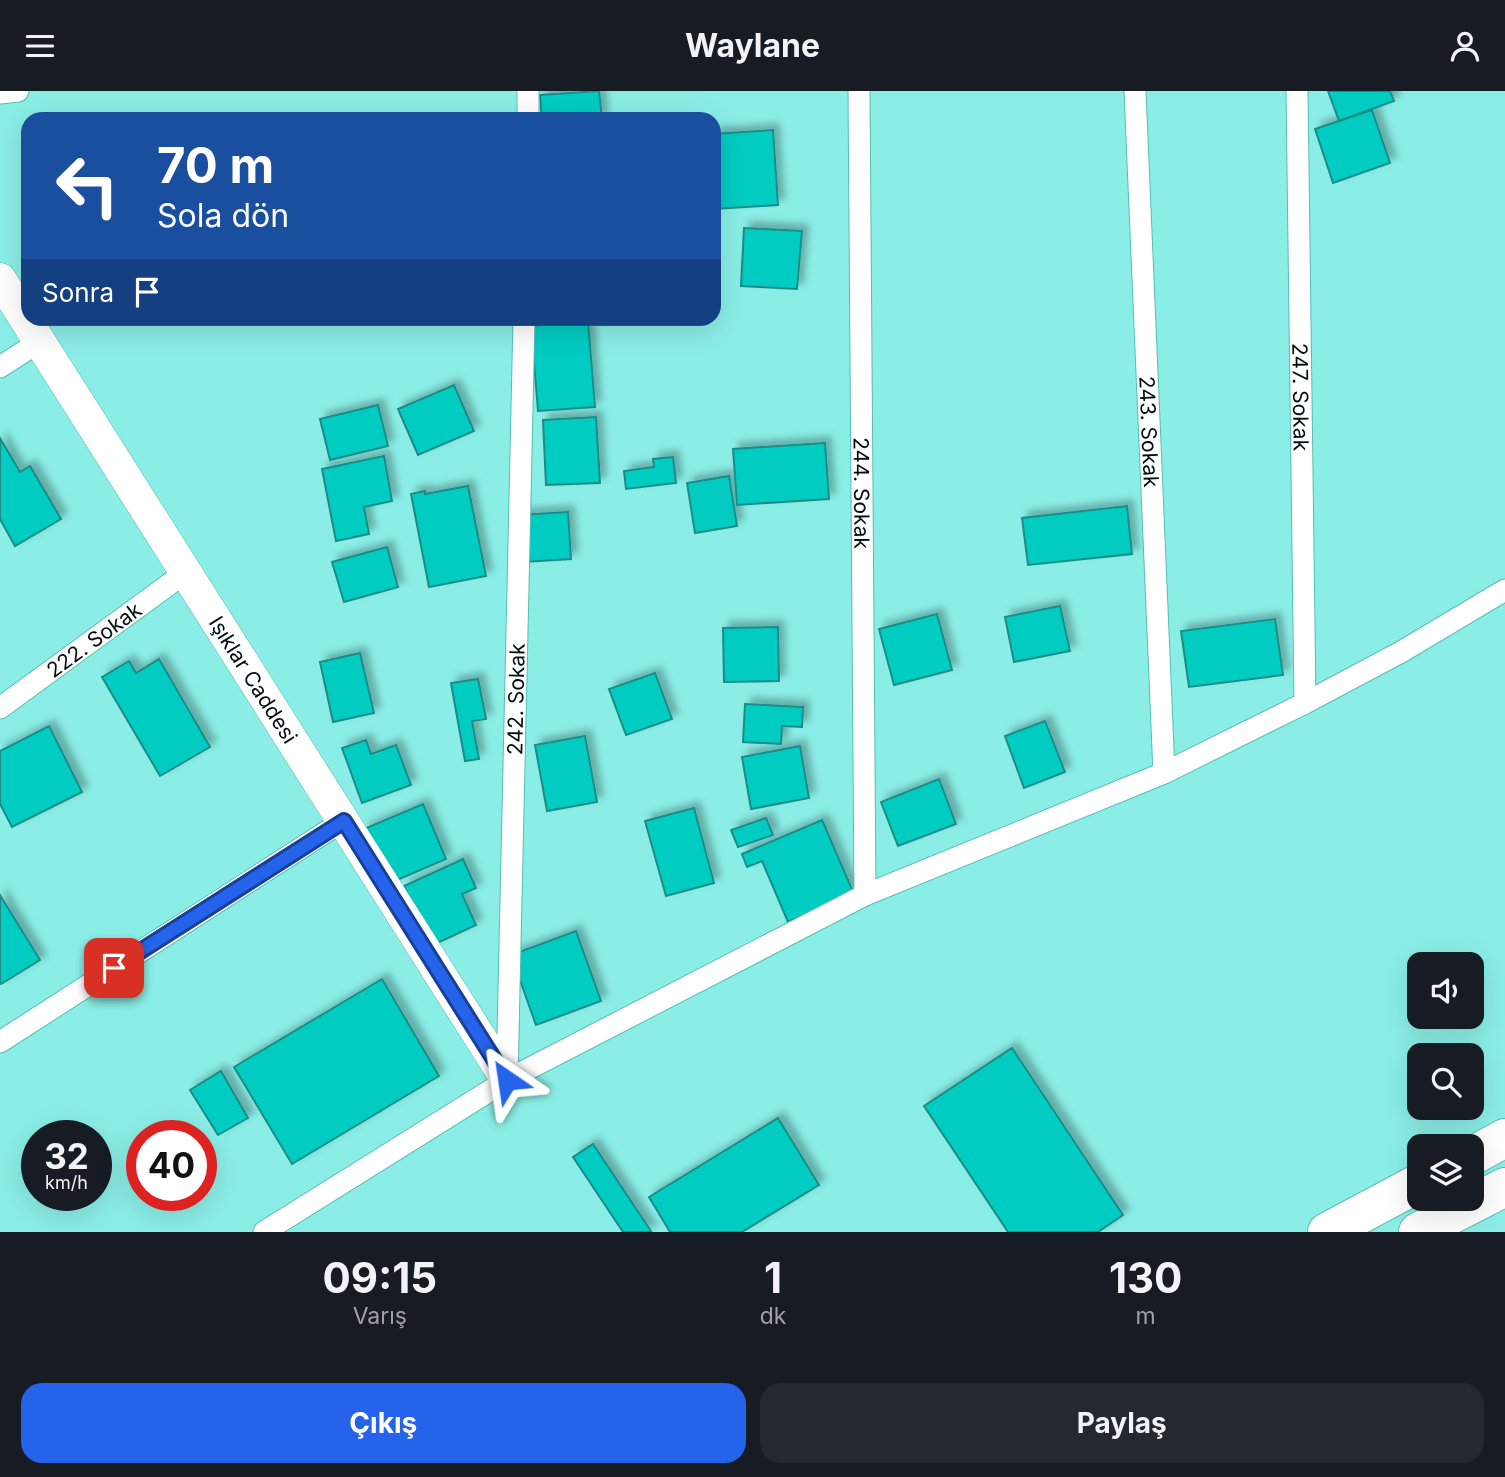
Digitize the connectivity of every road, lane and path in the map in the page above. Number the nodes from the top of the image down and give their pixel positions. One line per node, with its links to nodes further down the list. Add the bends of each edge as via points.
1 (18, 91): 6 (street)
2 (528, 91): 7 (street)
3 (859, 91): 20 (street, 244. Sokak)
4 (1135, 91): 18 (street, 243. Sokak)
5 (1297, 91): 16 (street, 247. Sokak)
6 (0, 93)
7 (528, 112)
8 (0, 279): 9 (street, Işıklar Caddesi)
9 (21, 313)
10 (29, 326): 12 (street, Işıklar Caddesi)
11 (523, 326): 22 (street, 242. Sokak)
12 (39, 342): 13 (street); 14 (street, Işıklar Caddesi)
13 (0, 367)
14 (186, 572): 17 (street, 222. Sokak); 19 (street, Işıklar Caddesi)
15 (1505, 590): 16 (street)
16 (1306, 703): 18 (street)
17 (0, 708)
18 (1164, 773): 20 (street)
19 (344, 821): 21 (street); 22 (street, Işıklar Caddesi)
20 (865, 895): 22 (street)
21 (0, 1042)
22 (507, 1080): 27 (street)
23 (1505, 1138): 24 (highway)
24 (1484, 1149)
25 (1505, 1187): 29 (highway)
26 (1407, 1189): 28 (highway)
27 (264, 1232)
28 (1327, 1232)
29 (1418, 1232)

